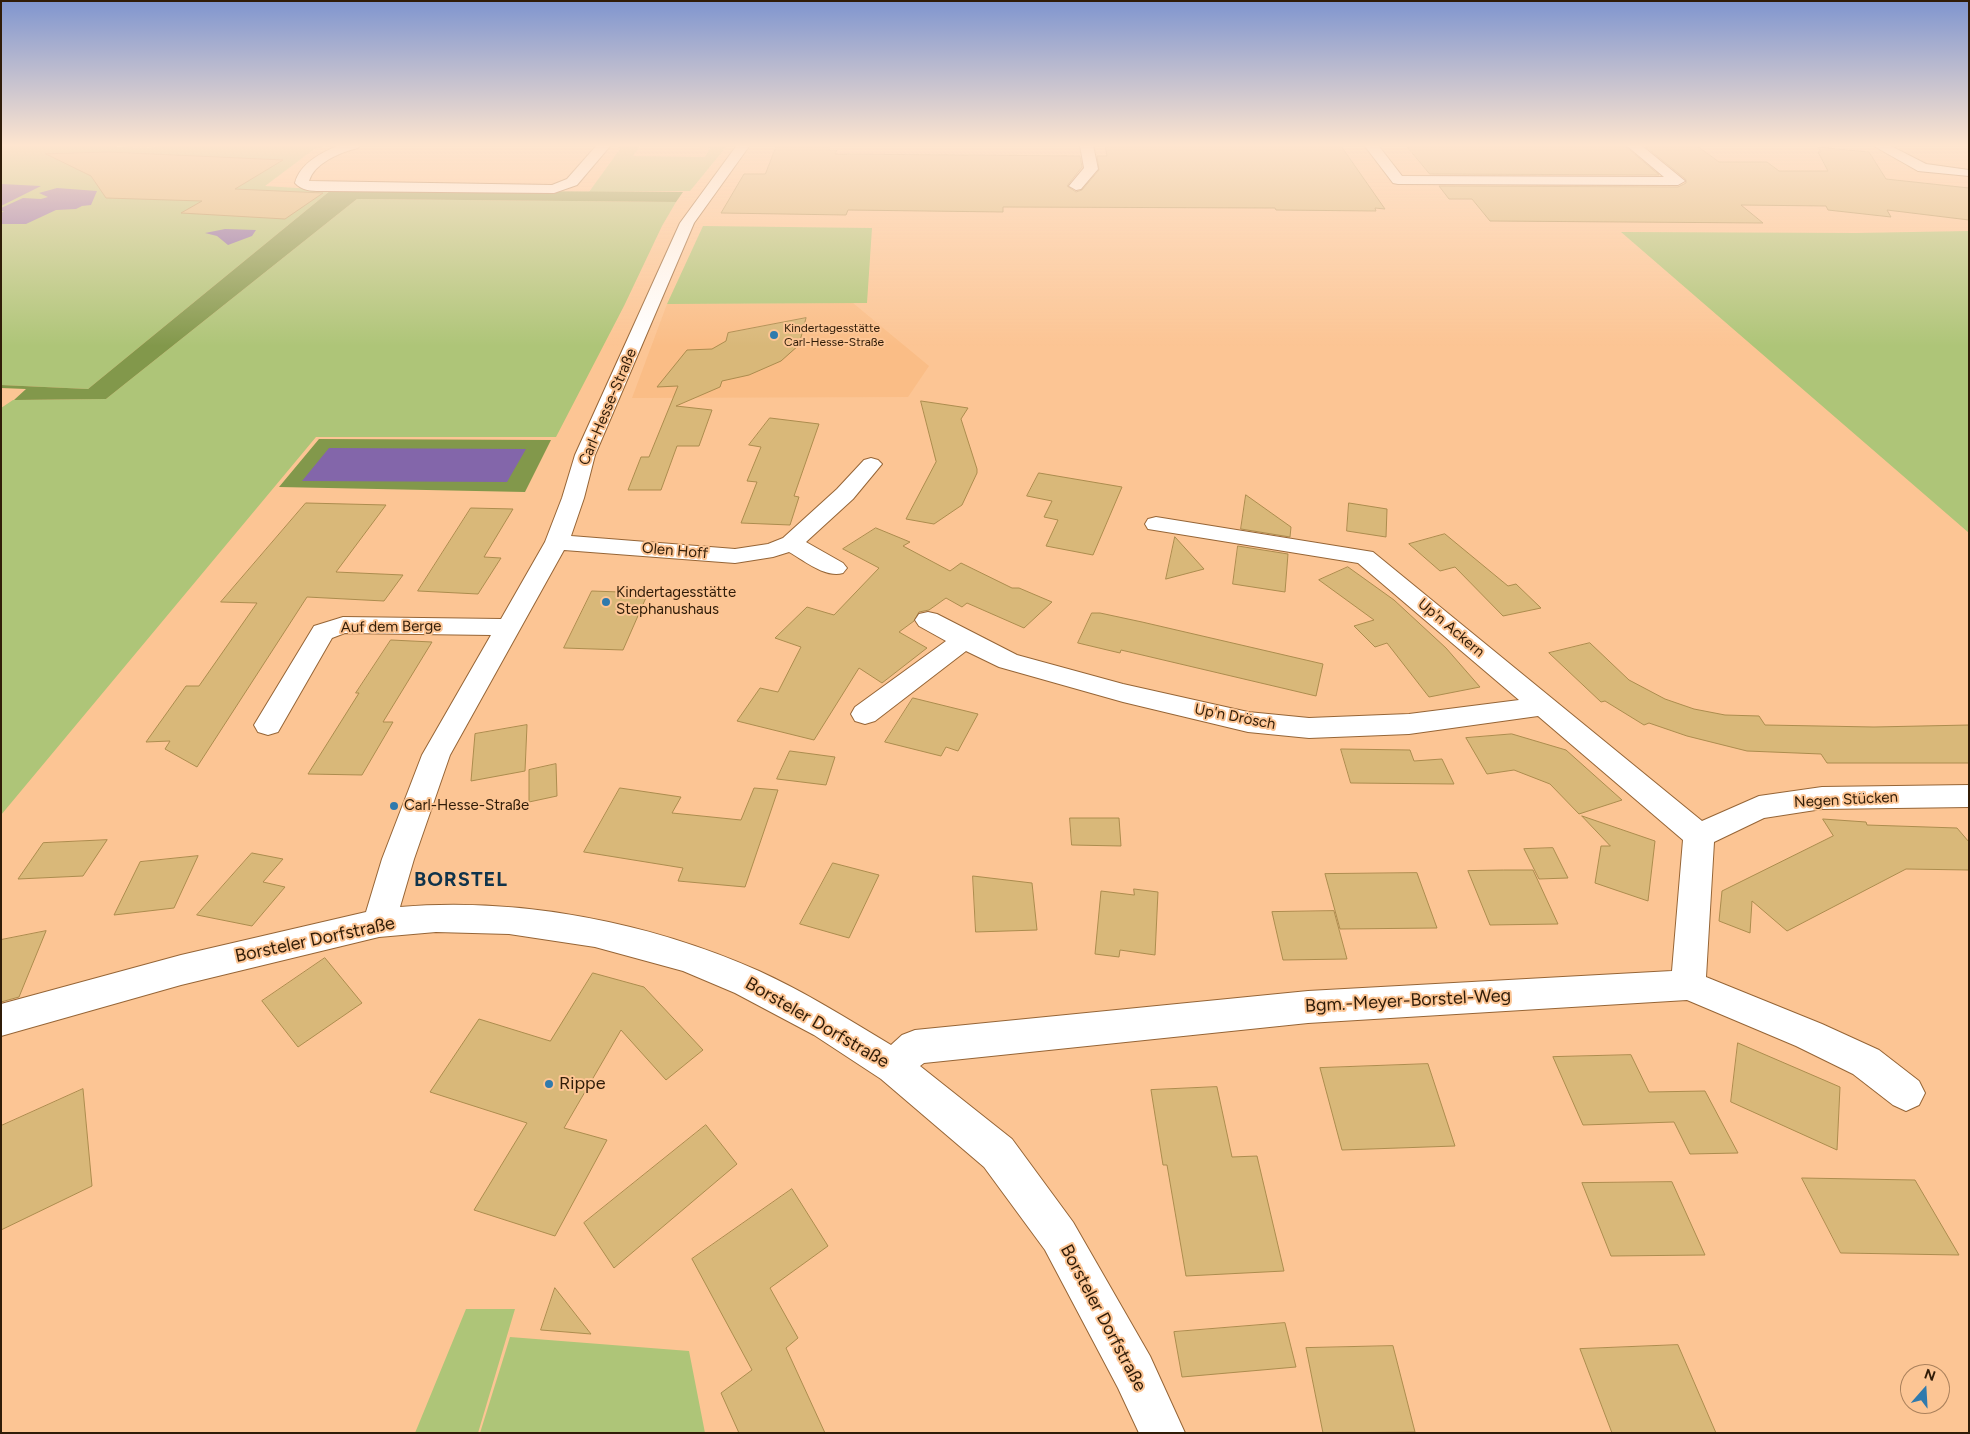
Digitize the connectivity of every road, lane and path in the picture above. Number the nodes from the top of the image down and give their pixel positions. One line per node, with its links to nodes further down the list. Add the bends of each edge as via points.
1 (695, 212): 4 (street, Carl-Hesse-Straße, via 687,223 585,455)
2 (871, 464): 5 (street, Olen Hoff, via 845,494)
3 (1156, 524): 10 (street, Up'n Ackern, via 1365,556)
4 (557, 542): 5 (street, Olen Hoff, via 735,556 773,550); 8 (street, Carl-Hesse-Straße)
5 (791, 543): 6 (street)
6 (835, 568)
7 (928, 620): 9 (street, Up'n Drösch)
8 (509, 627): 12 (street, Auf dem Berge, via 343,625 323,632); 15 (street, Carl-Hesse-Straße, via 436,755)
9 (964, 640): 10 (street, Up'n Drösch, via 1008,661 1248,722 1309,728 1409,724); 11 (street)
10 (1545, 706): 14 (street, Up'n Ackern)
11 (865, 714)
12 (268, 726)
13 (1969, 796): 14 (street, Negen Stücken, via 1822,798 1777,804 1759,807)
14 (1700, 836): 16 (street)
15 (379, 923): 17 (street, Borsteler Dorfstraße, via 181,970); 18 (street, Borsteler Dorfstraße, via 436,918 509,920 595,933 688,958 747,982 826,1024)
16 (1688, 985): 18 (street, Bgm.-Meyer-Borstel-Weg, via 1308,1007 915,1047); 19 (street, Bgm.-Meyer-Borstel-Weg, via 1866,1062)
17 (1, 1020)
18 (894, 1067): 20 (street, Borsteler Dorfstraße, via 998,1153 1059,1236 1134,1372)
19 (1906, 1093)
20 (1162, 1433)

